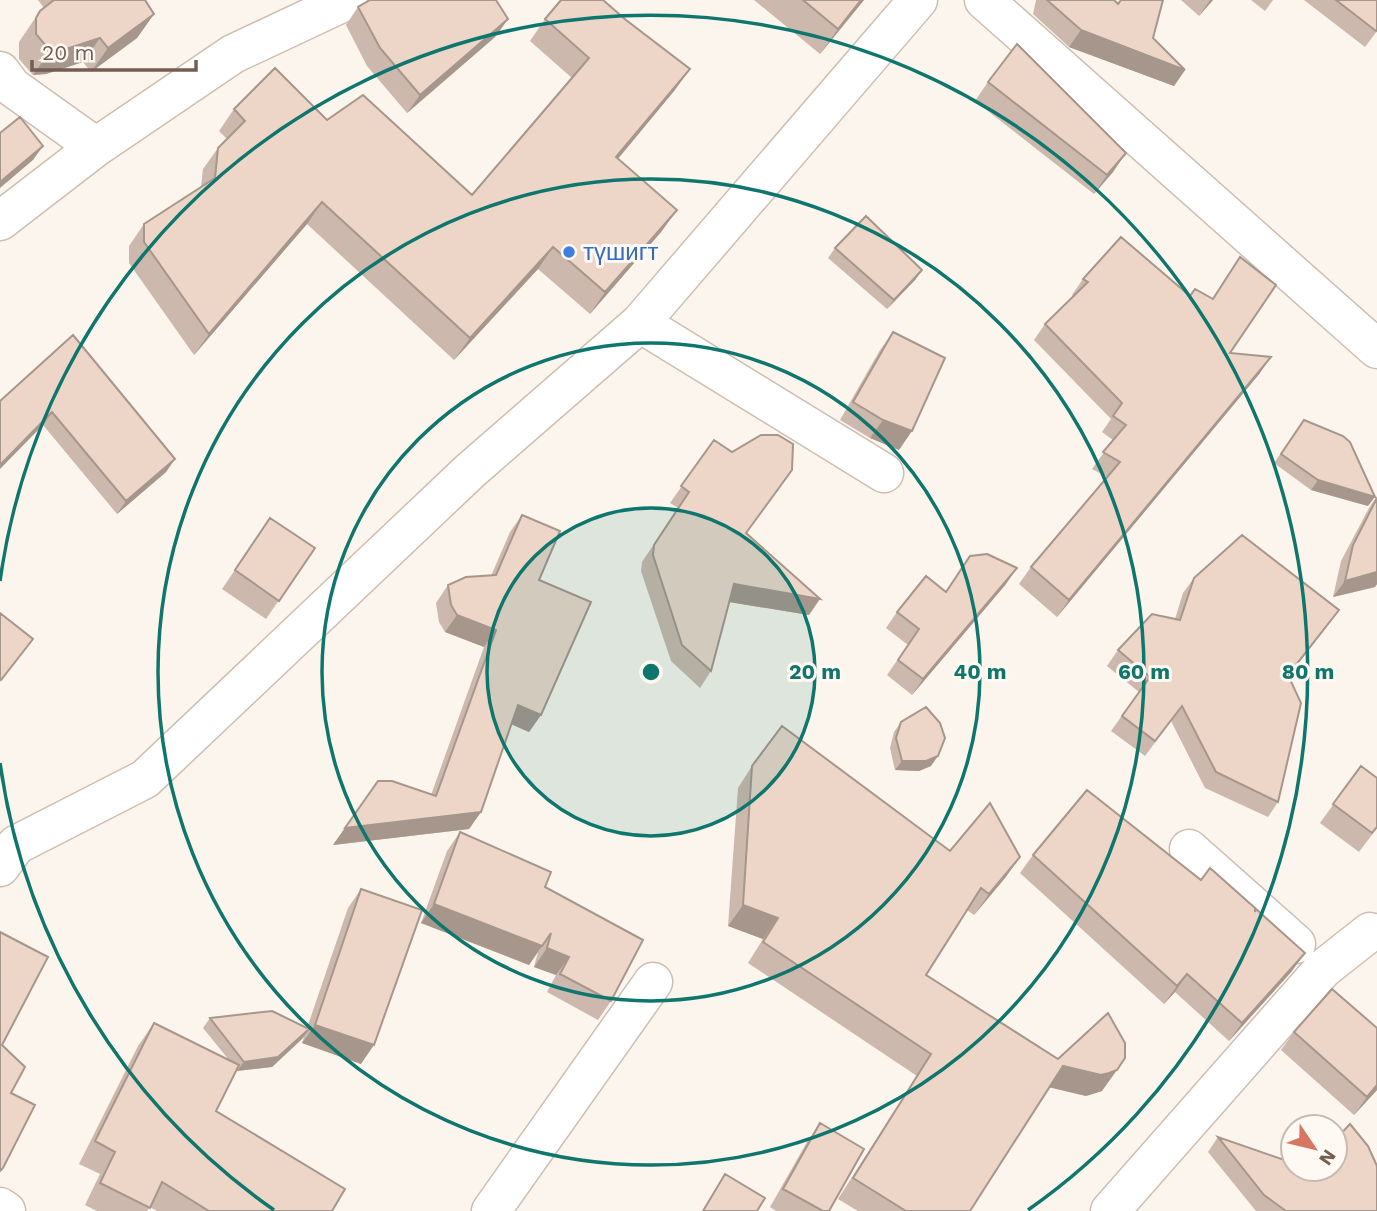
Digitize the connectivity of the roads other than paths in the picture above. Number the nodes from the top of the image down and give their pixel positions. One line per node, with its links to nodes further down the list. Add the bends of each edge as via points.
1 (348, 0): 5 (street, via 233,54)
2 (918, 0): 7 (street)
3 (984, 0): 8 (street)
4 (0, 71): 5 (street, via 12,87)
5 (96, 147): 6 (street)
6 (0, 221)
7 (640, 323): 9 (street); 11 (street, via 470,471 145,779 16,845)
8 (1377, 349)
9 (884, 473)
10 (1189, 849): 13 (street)
11 (0, 867)
12 (1370, 932): 13 (street)
13 (1323, 969): 18 (street)
14 (653, 982): 17 (street)
15 (0, 1207): 16 (street)
16 (6, 1211)
17 (491, 1211)
18 (1110, 1211)

